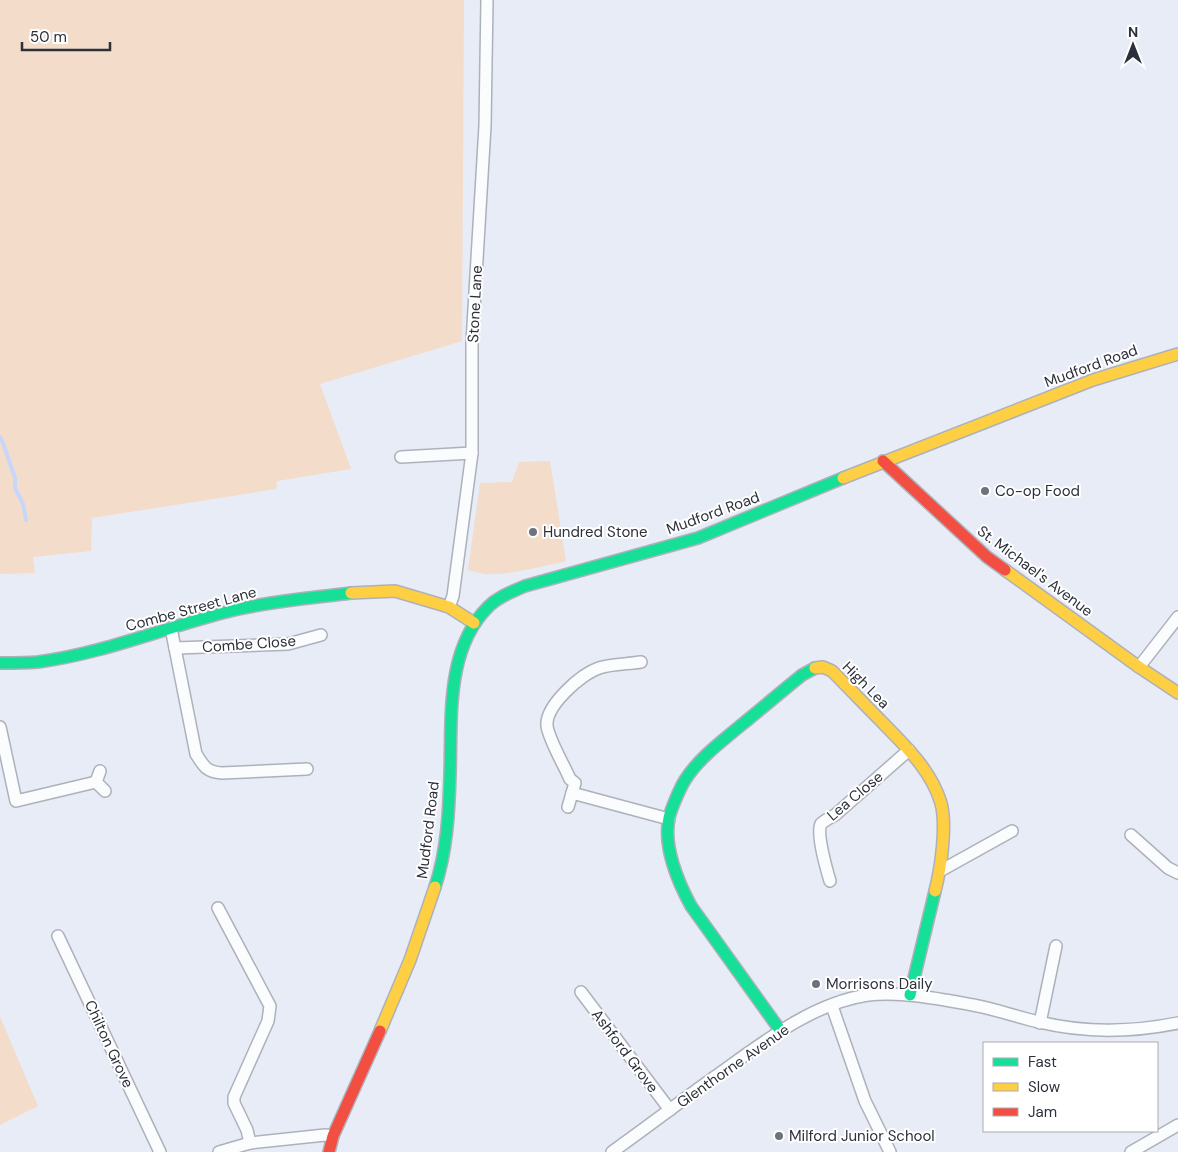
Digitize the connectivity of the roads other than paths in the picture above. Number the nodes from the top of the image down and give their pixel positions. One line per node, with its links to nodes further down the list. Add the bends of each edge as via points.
1 (487, 0): 3 (street, Stone Lane, via 485,126 472,342)
2 (1178, 354): 5 (street, Mudford Road, via 1093,380)
3 (472, 453): 4 (street); 6 (street, Stone Lane)
4 (402, 457)
5 (883, 462): 8 (street, Mudford Road, via 698,538 524,586 501,597); 14 (street, St. Michael's Avenue, via 987,557)
6 (449, 607): 8 (street, Combe Street Lane); 9 (street, Combe Street Lane, via 395,591 362,592 234,610)
7 (1178, 617): 14 (street)
8 (474, 623): 41 (street, Mudford Road, via 457,663 446,825 437,884 406,972)
9 (171, 628): 11 (street); 13 (street, Combe Street Lane, via 70,656 37,662)
10 (321, 635): 11 (street, Combe Close, via 288,644)
11 (175, 648): 18 (street, via 196,754 202,765 211,772)
12 (641, 662): 22 (street, via 599,668 581,679 552,708 547,724 549,733 570,779 575,783)
13 (0, 663)
14 (1139, 667): 15 (street, St. Michael's Avenue)
15 (1178, 693)
16 (0, 727): 20 (street, via 16,801)
17 (909, 750): 24 (street, High Lea, via 832,671 824,667 813,668 785,688 700,762 685,780); 27 (street, High Lea, via 927,772 941,804); 29 (street, Lea Close, via 821,824 821,843)
18 (307, 769)
19 (100, 771): 20 (street)
20 (96, 782): 21 (street)
21 (105, 791)
22 (572, 793): 23 (street); 24 (street)
23 (568, 807)
24 (669, 819): 38 (street, High Lea, via 672,862 679,884 691,906)
25 (1012, 831): 27 (street)
26 (1131, 835): 28 (street)
27 (940, 871): 34 (street, High Lea)
28 (1178, 873)
29 (830, 881)
30 (218, 908): 42 (street, via 270,1006 268,1021 234,1097)
31 (58, 936): 43 (street, Chilton Grove)
32 (1056, 946): 36 (street)
33 (581, 992): 39 (street, Ashford Grove)
34 (910, 995): 35 (street, Glenthorne Avenue, via 868,995); 36 (street, Glenthorne Avenue, via 975,1006)
35 (832, 1006): 38 (street, Glenthorne Avenue); 47 (street, via 866,1101)
36 (1040, 1023): 37 (street, Glenthorne Avenue, via 1108,1030)
37 (1178, 1023)
38 (780, 1030): 39 (street, Glenthorne Avenue)
39 (670, 1110): 46 (street, Glenthorne Avenue)
40 (1178, 1126): 48 (street)
41 (333, 1136): 42 (street, via 325,1134); 45 (street, Mudford Road)
42 (250, 1143): 44 (street)
43 (160, 1152)
44 (219, 1152)
45 (329, 1152)
46 (612, 1152)
47 (890, 1152)
48 (1131, 1152)

